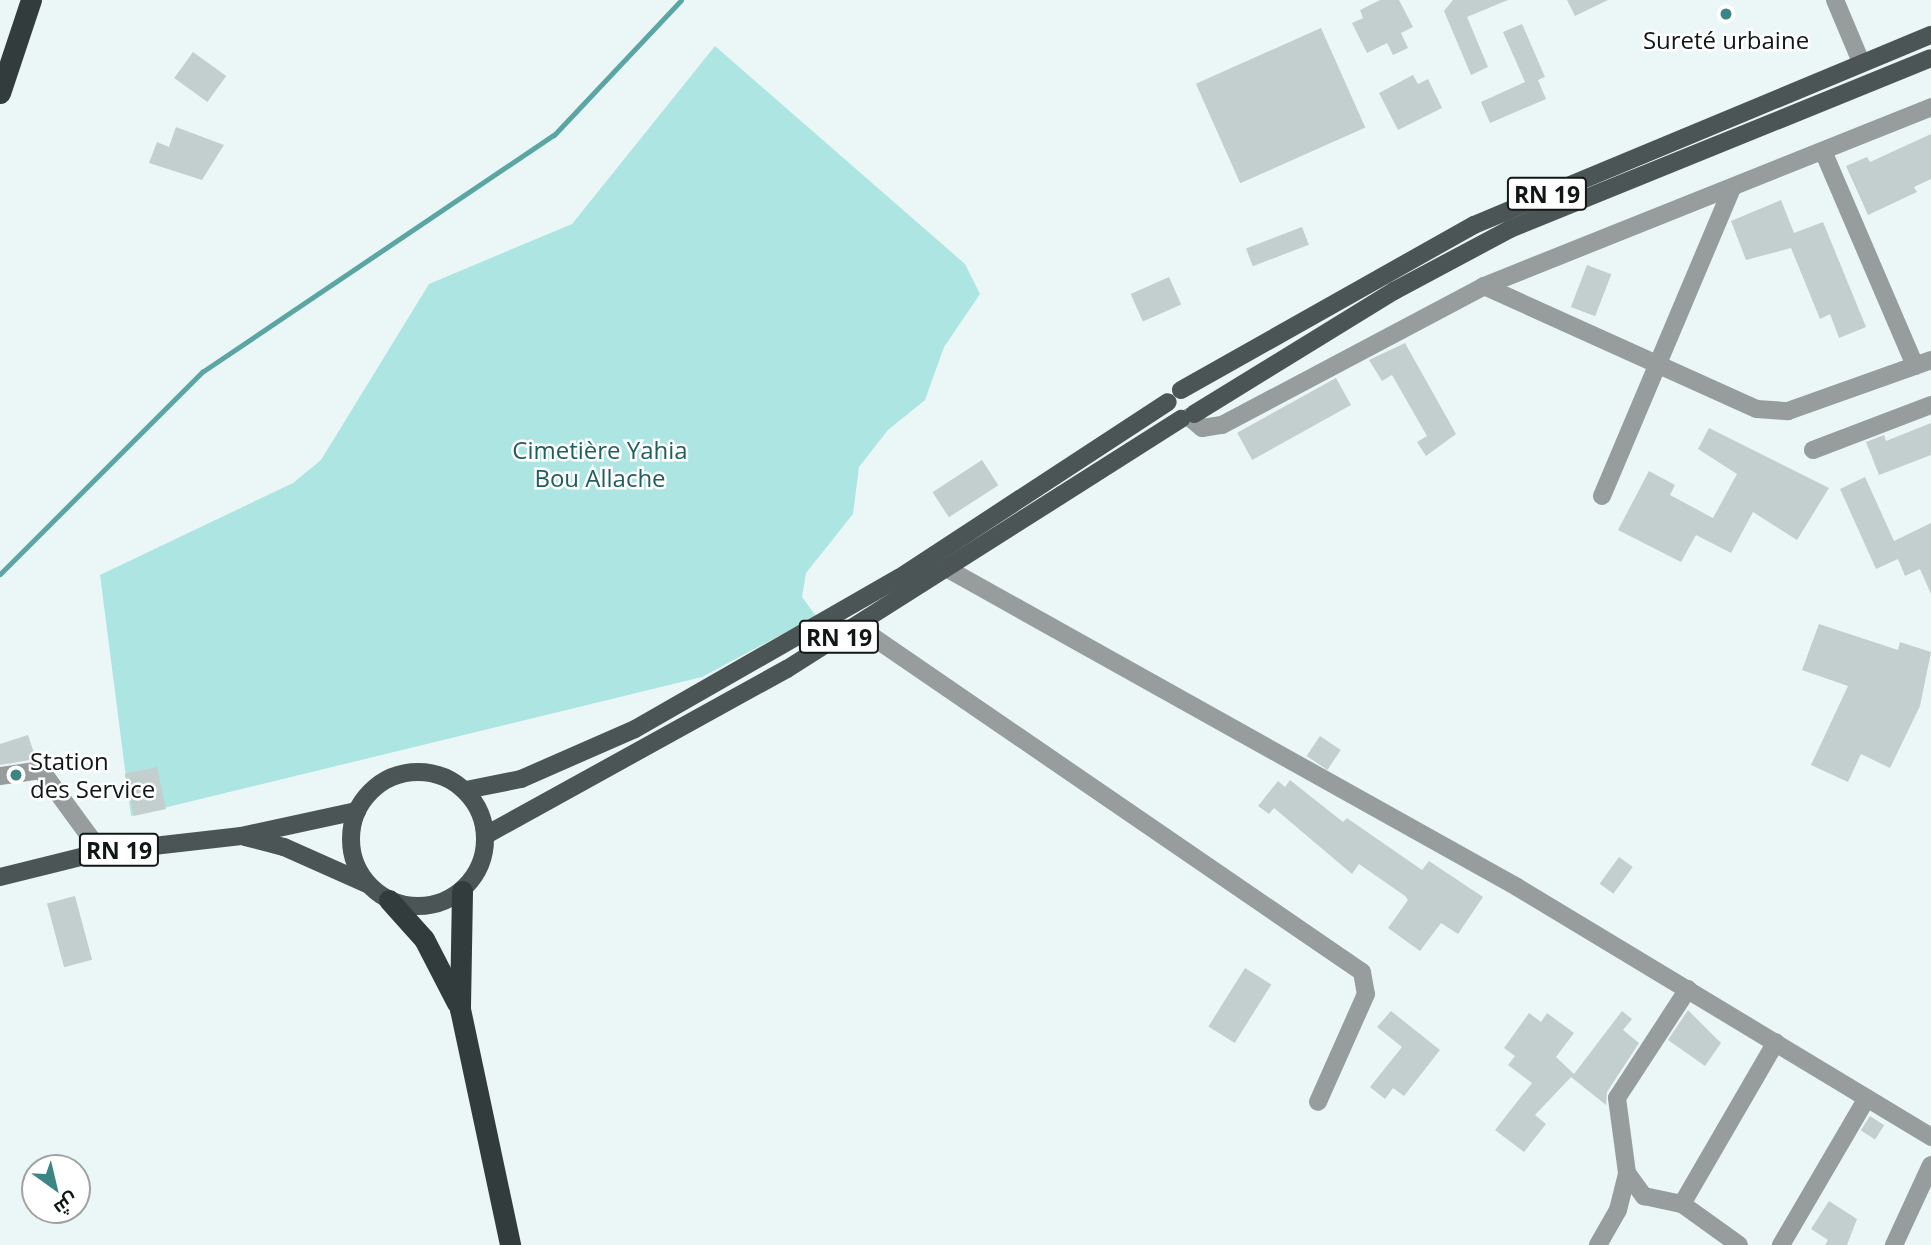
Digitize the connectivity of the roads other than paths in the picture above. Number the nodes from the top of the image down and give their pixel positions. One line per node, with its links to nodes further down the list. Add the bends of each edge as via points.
1 (31, 0): 7 (highway)
2 (1835, 0): 5 (street)
3 (1931, 35): 5 (main road, RN 19)
4 (1931, 58): 6 (main road, RN 19)
5 (1861, 62): 6 (main road); 14 (main road, RN 19, via 1474,225)
6 (1870, 82): 16 (main road, RN 19, via 1483,242)
7 (0, 93)
8 (1931, 107): 9 (street)
9 (1823, 151): 10 (street); 12 (street)
10 (1732, 188): 11 (street); 13 (street)
11 (1484, 286): 13 (street); 16 (street, via 1222,425 1202,428)
12 (1923, 363): 13 (street, via 1788,411 1757,409)
13 (1659, 367): 18 (street)
14 (1174, 396): 16 (main road, via 1169,412); 16 (main road, via 1196,399); 22 (main road, RN 19, via 899,578 670,710 548,769)
15 (1931, 405): 17 (street)
16 (1188, 417): 19 (main road, RN 19)
17 (1812, 450)
18 (1602, 496)
19 (946, 568): 20 (main road, RN 19); 31 (street, via 1117,660)
20 (857, 626): 24 (main road, RN 19); 35 (street, via 1362,972 1366,994)
21 (0, 776): 26 (street, via 41,770)
22 (466, 790): 23 (main road, via 438,775 406,772 377,786); 24 (main road)
23 (357, 811): 25 (main road, RN 19); 28 (main road, via 351,849)
24 (486, 835): 29 (main road, via 480,866)
25 (241, 836): 26 (main road, RN 19); 28 (main road, RN 19, via 284,847)
26 (101, 852): 27 (main road, RN 19)
27 (0, 877)
28 (367, 884): 30 (main road)
29 (462, 891): 30 (main road, via 427,906); 32 (highway)
30 (389, 900): 32 (highway, via 424,939)
31 (1688, 989): 33 (street); 38 (street, via 1617,1098)
32 (460, 1009): 40 (highway)
33 (1776, 1042): 34 (street); 39 (street)
34 (1867, 1098): 36 (street); 43 (street)
35 (1318, 1102)
36 (1931, 1137)
37 (1931, 1165): 44 (street)
38 (1627, 1173): 39 (street, via 1644,1196); 41 (street, via 1618,1210)
39 (1682, 1204): 42 (street)
40 (510, 1245)
41 (1598, 1245)
42 (1739, 1245)
43 (1781, 1245)
44 (1894, 1245)

